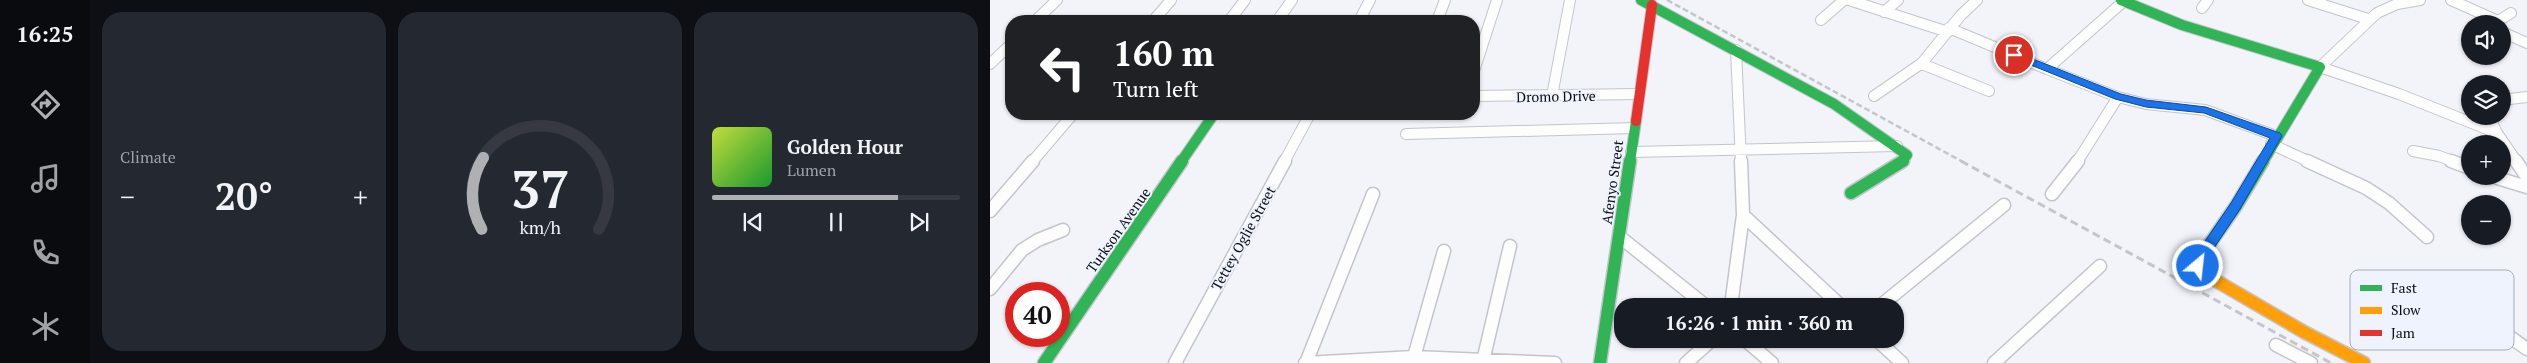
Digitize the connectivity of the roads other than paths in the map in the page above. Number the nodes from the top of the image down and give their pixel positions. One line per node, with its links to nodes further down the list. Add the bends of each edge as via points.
1 (1057, 0): 20 (street)
2 (1171, 0): 21 (street)
3 (1245, 0): 22 (street)
4 (1292, 0): 23 (street)
5 (1370, 0): 24 (street)
6 (1445, 0): 25 (street)
7 (1497, 0): 35 (street)
8 (1570, 0): 43 (street)
9 (1844, 0): 29 (street)
10 (1850, 0): 18 (street)
11 (1898, 0): 18 (street)
12 (1977, 0): 30 (street, via 1957,16)
13 (2308, 0): 28 (street)
14 (2420, 0): 28 (street, via 2384,9)
15 (2451, 0): 26 (street)
16 (2122, 1): 38 (street, via 2176,23); 39 (street)
17 (1646, 3): 34 (street); 41 (street, Afenyo Street)
18 (1884, 12): 30 (street)
19 (2511, 12): 27 (street)
20 (1041, 15)
21 (1158, 15)
22 (1234, 15)
23 (1281, 15)
24 (1362, 15)
25 (1439, 15)
26 (2483, 15)
27 (2507, 15)
28 (2368, 18): 38 (street)
29 (1822, 20)
30 (1948, 30): 37 (street); 39 (street)
31 (2511, 36): 32 (street)
32 (2527, 44)
33 (1005, 49): 36 (street)
34 (1736, 50): 56 (street, via 1834,104); 57 (street)
35 (1480, 52)
36 (990, 63)
37 (1922, 64): 40 (street); 44 (street)
38 (2320, 67): 53 (street); 55 (street)
39 (2047, 69): 45 (street)
40 (1989, 91)
41 (1638, 94): 43 (street, Dromo Drive); 52 (street, Afenyo Street)
42 (1480, 96): 43 (street, Dromo Drive)
43 (1552, 96)
44 (1874, 96)
45 (2118, 97): 55 (street, via 2146,104 2206,110); 66 (street, via 2085,152)
46 (2527, 97): 47 (street)
47 (2511, 99)
48 (1068, 120): 68 (street)
49 (1210, 120): 90 (street, Turkson Avenue)
50 (1307, 120): 91 (street, Tettey Oglie Street)
51 (2493, 125): 53 (street)
52 (1635, 128): 54 (street); 59 (street, Afenyo Street)
53 (2497, 133): 61 (street)
54 (1406, 134)
55 (2274, 140): 71 (street, via 2366,188 2389,203); 100 (street, via 2198,266 2201,272)
56 (1897, 146): 57 (street); 64 (street, via 1907,155 1904,160)
57 (1742, 150): 59 (street); 69 (street)
58 (2413, 151): 60 (street)
59 (1631, 152): 72 (street, Afenyo Street)
60 (2461, 165)
61 (2527, 177)
62 (2511, 182): 63 (street)
63 (2527, 187)
64 (1851, 193)
65 (1373, 194): 92 (street)
66 (2052, 194)
67 (2004, 205): 80 (street)
68 (990, 211)
69 (1743, 216): 78 (street); 79 (street)
70 (1063, 230): 76 (street, via 1022,250)
71 (2427, 237)
72 (1620, 238): 77 (street); 94 (street, Afenyo Street)
73 (1510, 246): 89 (street)
74 (1444, 251): 87 (street)
75 (2100, 266): 98 (street)
76 (990, 289)
77 (1696, 298)
78 (1732, 298)
79 (1832, 298)
80 (1890, 298)
81 (2514, 340): 86 (street)
82 (2276, 345): 99 (street)
83 (1703, 348): 95 (street)
84 (1754, 348): 96 (street)
85 (1886, 348): 97 (street)
86 (2527, 349)
87 (1414, 357): 88 (street); 89 (street)
88 (1388, 361): 92 (street)
89 (1483, 361): 93 (street)
90 (1044, 363)
91 (1175, 363)
92 (1305, 363)
93 (1555, 363)
94 (1600, 363)
95 (1686, 363)
96 (1772, 363)
97 (1902, 363)
98 (1994, 363)
99 (2312, 363)
100 (2364, 363)

